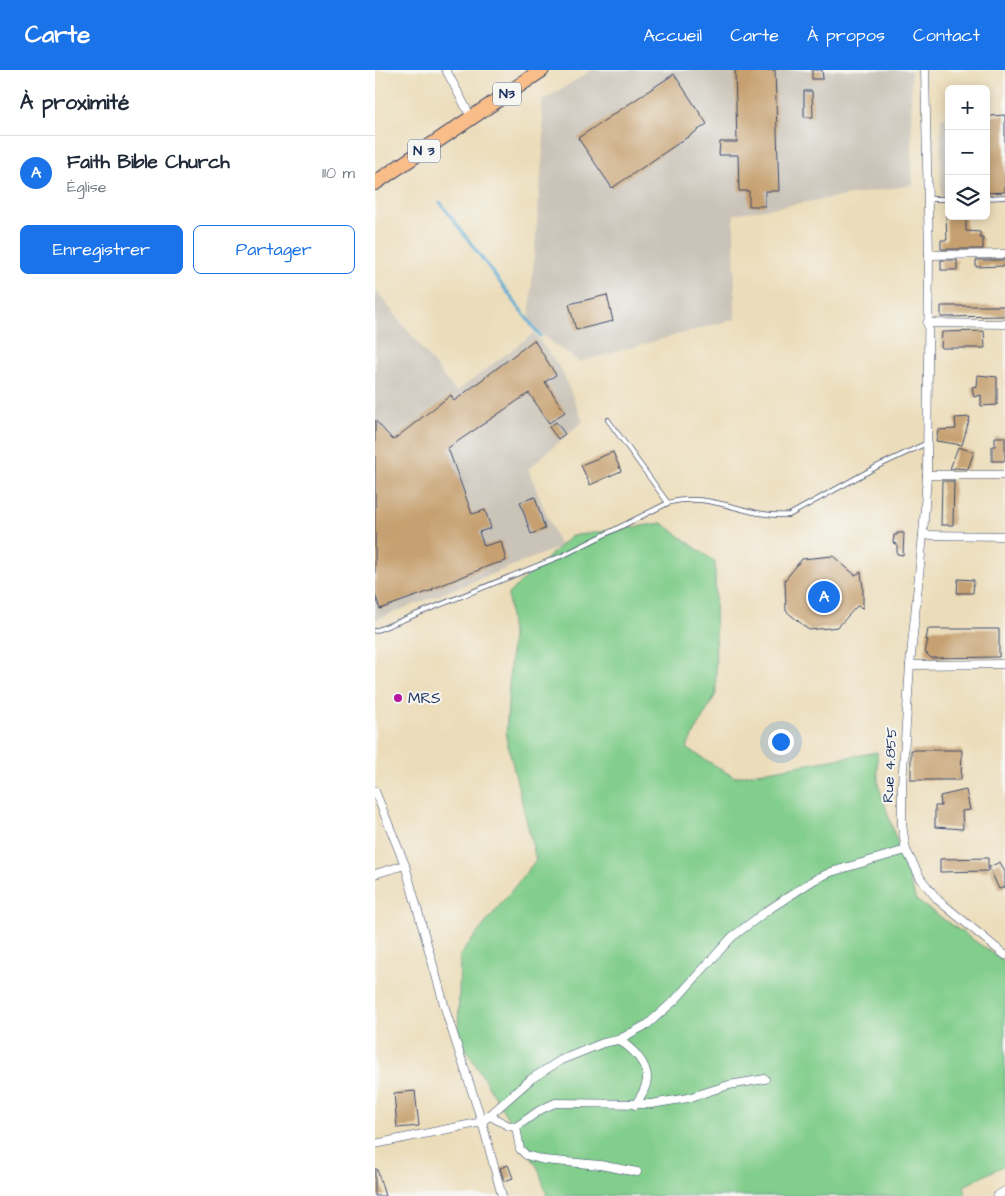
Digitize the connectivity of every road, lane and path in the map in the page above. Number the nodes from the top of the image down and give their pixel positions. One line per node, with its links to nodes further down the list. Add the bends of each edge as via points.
1 (446, 70): 4 (street)
2 (542, 70): 4 (highway, N3)
3 (925, 70): 9 (street, Rue 4.855)
4 (472, 119): 5 (highway, N 3)
5 (375, 184)
6 (1005, 197): 8 (lane)
7 (945, 198): 9 (lane)
8 (990, 198)
9 (928, 199): 11 (street, Rue 4.855)
10 (1005, 254): 11 (street)
11 (929, 255): 12 (street, Rue 4.855)
12 (927, 322): 13 (street); 15 (street, Rue 4.855)
13 (1005, 324)
14 (608, 420): 18 (lane)
15 (927, 443): 16 (street, Rue 4.855); 18 (lane, via 789,514 761,514 704,499 682,498)
16 (927, 475): 17 (street); 19 (street, Rue 4.855)
17 (1005, 475)
18 (668, 503): 21 (lane, via 564,555)
19 (923, 535): 20 (street); 23 (street, Rue 4.855)
20 (1005, 536)
21 (375, 630)
22 (1005, 664): 23 (street)
23 (910, 665): 25 (street, Rue 4.855, via 902,785)
24 (375, 791): 26 (street)
25 (906, 850): 28 (street, Rue 4.855, via 921,879 938,900); 29 (street, via 831,872 768,910 732,936 675,1000 648,1024)
26 (405, 865): 27 (street); 33 (street, via 447,1015)
27 (375, 874)
28 (1005, 955)
29 (618, 1040): 31 (street, via 633,1049 645,1071 647,1080); 32 (street, via 561,1060 531,1079)
30 (765, 1079): 31 (street, via 729,1085 688,1098)
31 (635, 1105): 34 (street, via 555,1103)
32 (489, 1115): 33 (street); 34 (street)
33 (482, 1122): 35 (street); 38 (street)
34 (516, 1127): 36 (street, via 520,1149 527,1155)
35 (375, 1144)
36 (637, 1172)
37 (1005, 1191): 39 (street)
38 (502, 1196)
39 (997, 1196)

